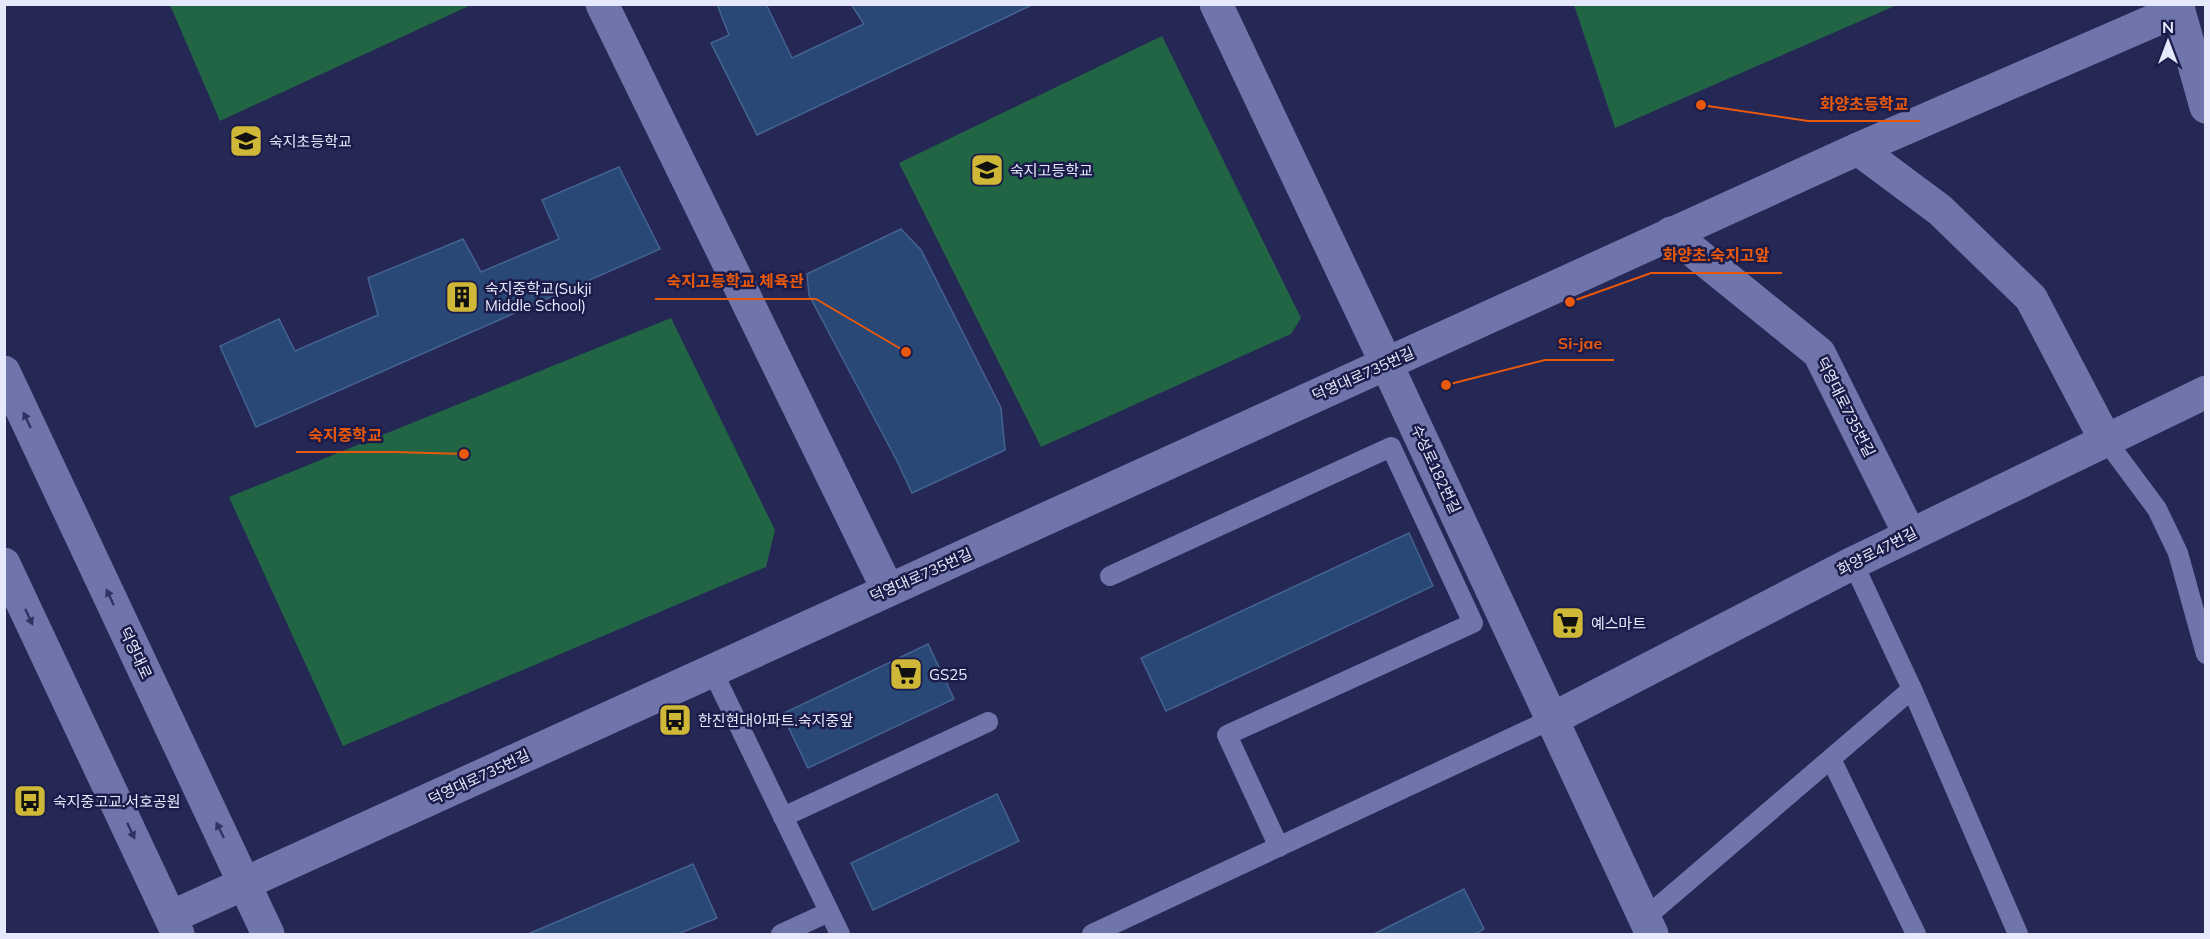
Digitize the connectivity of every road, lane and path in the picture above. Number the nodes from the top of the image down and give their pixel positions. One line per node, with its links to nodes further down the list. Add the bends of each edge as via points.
1 (602, 4): 15 (street)
2 (1216, 4): 7 (street, 수성로182번길)
3 (2177, 7): 4 (street); 5 (street, 덕영대로735번길)
4 (2205, 108)
5 (1858, 149): 6 (street, 덕영대로735번길); 10 (street, via 1940,210 2031,298)
6 (1671, 234): 7 (street, 덕영대로735번길); 11 (street, 덕영대로735번길, via 1819,353)
7 (1386, 363): 15 (street, 덕영대로735번길); 19 (street, 수성로182번길)
8 (4, 372): 24 (street, 덕영대로, one-way to 8)
9 (2205, 392): 10 (street, 화양로47번길)
10 (2106, 439): 11 (street, 화양로47번길); 16 (lane, via 2157,509 2178,553)
11 (1910, 535): 12 (street, 화양로47번길)
12 (1853, 563): 18 (lane); 19 (street, 화양로47번길)
13 (4, 564): 26 (street, one-way to 26)
14 (1110, 576): 23 (lane, via 1391,447 1473,623 1227,735)
15 (888, 590): 17 (street, 덕영대로735번길)
16 (2205, 654)
17 (712, 670): 22 (lane); 24 (street, 덕영대로735번길)
18 (1912, 689): 21 (lane); 34 (lane)
19 (1552, 719): 23 (lane); 27 (street, 수성로182번길)
20 (988, 722): 22 (lane)
21 (1831, 759): 27 (lane); 33 (lane)
22 (783, 817): 25 (lane)
23 (1279, 847): 28 (lane)
24 (245, 883): 26 (street, 덕영대로735번길); 29 (street, 덕영대로)
25 (829, 912): 30 (lane); 31 (lane)
26 (175, 926)
27 (1648, 926)
28 (1116, 929): 32 (lane)
29 (268, 934)
30 (781, 934)
31 (840, 934)
32 (1092, 934)
33 (1916, 934)
34 (2018, 934)

